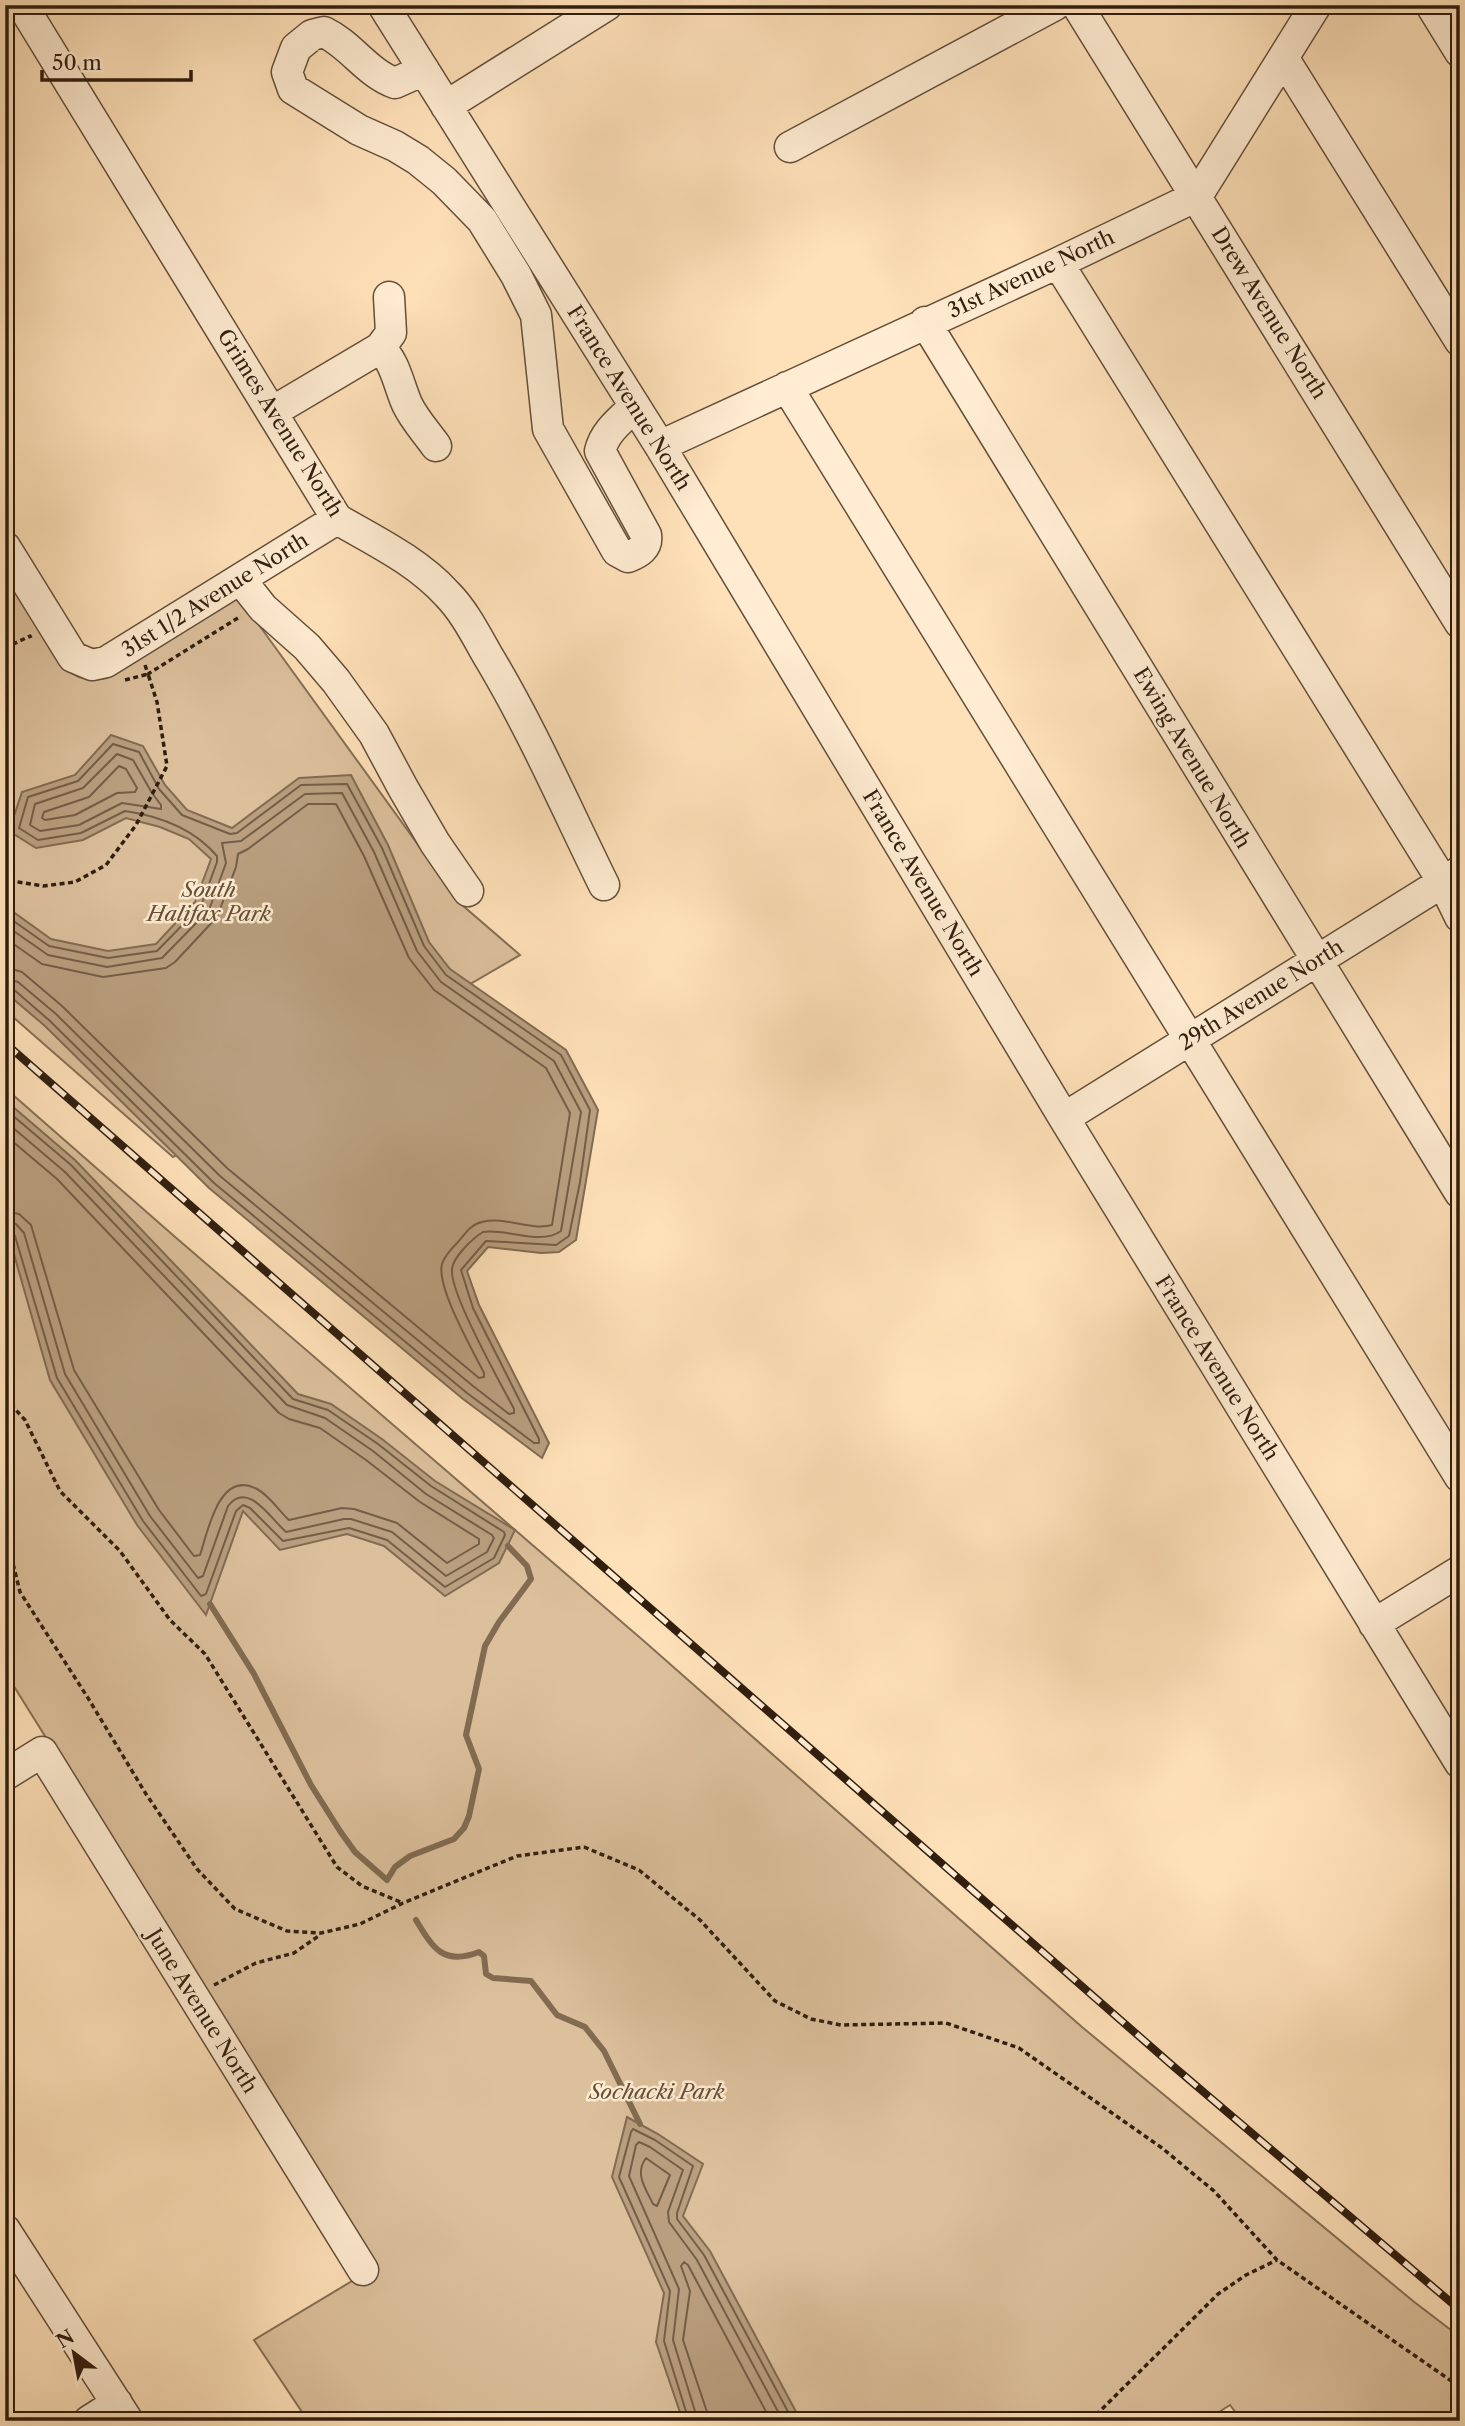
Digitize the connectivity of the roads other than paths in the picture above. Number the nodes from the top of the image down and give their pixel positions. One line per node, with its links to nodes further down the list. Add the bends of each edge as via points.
1 (22, 5): 21 (street, Grimes Avenue North)
2 (383, 5): 10 (street, France Avenue North)
3 (607, 5): 11 (street)
4 (1055, 5): 12 (street)
5 (1077, 5): 13 (street, Drew Avenue North)
6 (1316, 5): 9 (street)
7 (1431, 5): 8 (street)
8 (1460, 52)
9 (1284, 59): 13 (street); 17 (street)
10 (424, 70): 11 (street, France Avenue North); 20 (street, via 395,83 381,78 324,32 296,48 287,72 293,89 418,160 482,220 536,314 548,429 617,551 628,557 644,548 646,535 600,451 611,429)
11 (446, 106): 20 (street, France Avenue North)
12 (790, 147)
13 (1197, 196): 14 (street, 31st Avenue North); 27 (street, Drew Avenue North)
14 (1058, 262): 16 (street, 31st Avenue North); 28 (street)
15 (389, 296): 18 (street, via 391,333)
16 (925, 322): 19 (street, 31st Avenue North); 32 (street, Ewing Avenue North)
17 (1460, 341)
18 (380, 348): 21 (street); 22 (street, via 407,403)
19 (787, 387): 23 (street, 31st Avenue North); 33 (street)
20 (635, 406): 23 (street, France Avenue North)
21 (272, 412): 24 (street, Grimes Avenue North)
22 (436, 446)
23 (660, 446): 34 (street, France Avenue North)
24 (337, 519): 26 (street, 31st 1/2 Avenue North); 29 (street, Grimes Avenue North, via 396,552 449,595 509,693)
25 (6, 548): 26 (street, 31st 1/2 Avenue North, via 73,657 103,674 106,662)
26 (240, 579): 30 (street, via 337,681)
27 (1460, 622)
28 (1451, 877): 31 (street); 32 (street, 29th Avenue North)
29 (604, 885)
30 (468, 891)
31 (1460, 917)
32 (1316, 961): 33 (street, 29th Avenue North); 35 (street, Ewing Avenue North)
33 (1189, 1040): 34 (street, 29th Avenue North); 36 (street)
34 (1063, 1118): 38 (street, France Avenue North)
35 (1460, 1193)
36 (1460, 1477)
37 (1460, 1571): 38 (street)
38 (1374, 1624): 39 (street, France Avenue North)
39 (1457, 1754)
40 (5, 1774): 42 (street, June Avenue North, via 41,1752)
41 (5, 2230): 43 (street)
42 (363, 2270)
43 (123, 2412): 44 (street)
44 (89, 2421)

